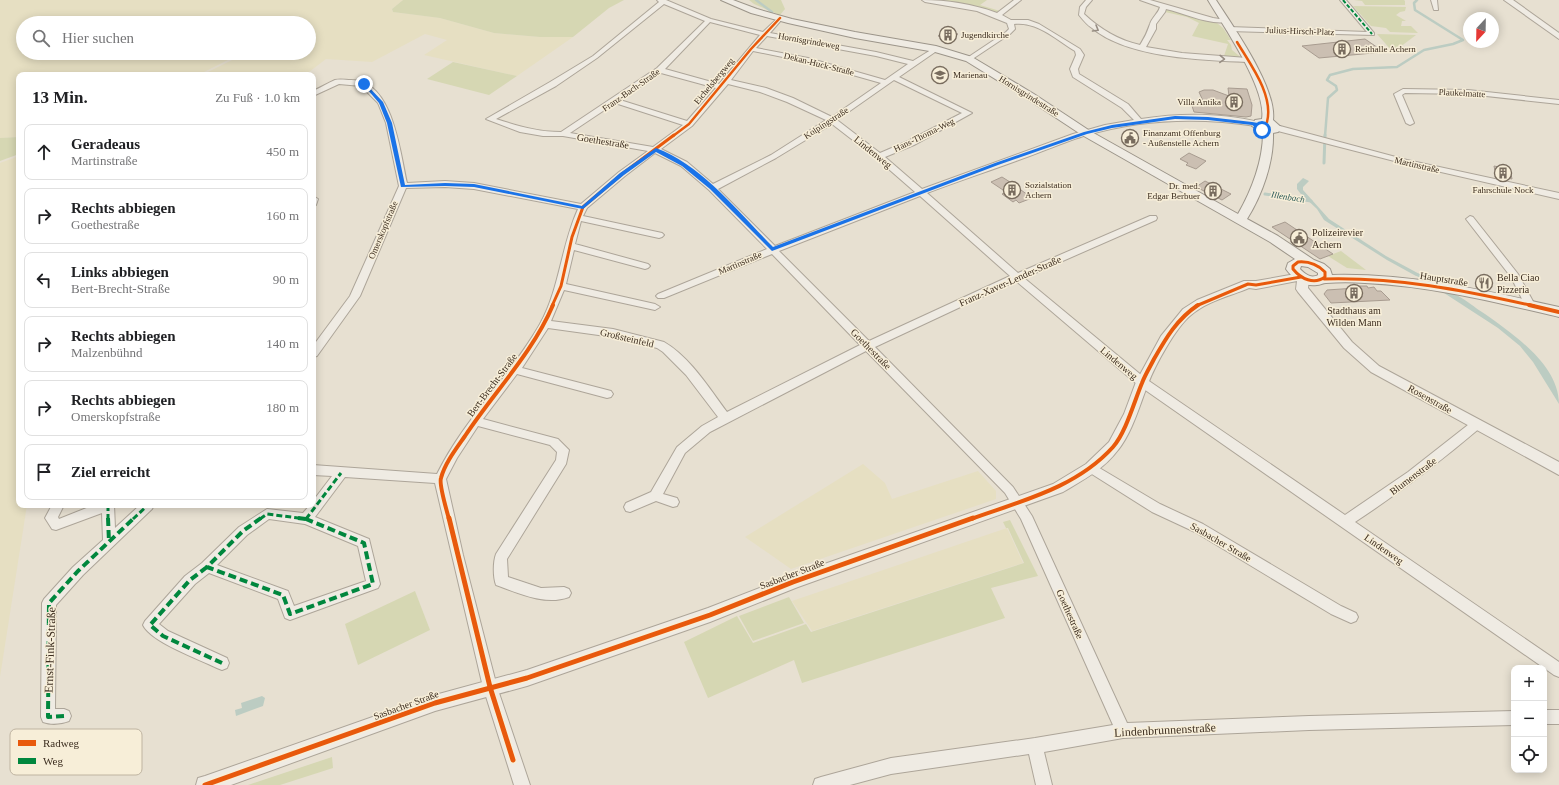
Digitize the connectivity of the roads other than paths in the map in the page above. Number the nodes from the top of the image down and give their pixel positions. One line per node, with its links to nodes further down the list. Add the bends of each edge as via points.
1 (725, 0): 14 (main road, Hornisgrindestraße)
2 (925, 0): 13 (street, via 959,5)
3 (1018, 0): 13 (street)
4 (1089, 0): 20 (street, one-way to 20, via 1080,14 1089,25 1118,40)
5 (1143, 0): 11 (street, Julius-Hirsch-Platz)
6 (1212, 0): 17 (main road)
7 (1343, 0): 17 (street, Julius-Hirsch-Platz, via 1372,34)
8 (1434, 0): 12 (street)
9 (1508, 0): 19 (street)
10 (661, 1): 15 (street, Hornisgrindeweg); 40 (street, Goethestraße, via 595,57 490,119 523,130)
11 (1163, 5): 17 (street, Julius-Hirsch-Platz); 20 (street, via 1162,12 1152,24 1153,29)
12 (1436, 9)
13 (997, 16): 16 (street)
14 (780, 18): 18 (street, Eichelsbergweg); 22 (main road, Hornisgrindestraße, via 855,35)
15 (709, 20): 18 (street, Hornisgrindeweg); 26 (street, Franz-Bach-Straße)
16 (1010, 22): 23 (street, via 1012,29 1008,33); 34 (street, via 1022,21 1038,25 1078,50 1080,55 1074,69 1076,75 1125,106)
17 (1224, 22): 24 (main road)
18 (765, 33): 21 (street, Eichelsbergweg); 25 (street, Hornisgrindeweg)
19 (1559, 37)
20 (1142, 48): 24 (street, one-way to 24, via 1174,55)
21 (751, 49): 28 (street, Dekan-Huck-Straße, via 808,60); 29 (street, Eichelsbergweg)
22 (936, 49): 23 (main road, Hornisgrindestraße); 25 (street, Kolpingstraße)
23 (969, 59): 39 (main road, Hornisgrindestraße)
24 (1247, 60): 38 (main road, via 1265,95)
25 (914, 63): 27 (street, Kolpingstraße)
26 (660, 70): 29 (street, Lindenweg); 31 (street, Franz-Bach-Straße)
27 (894, 77): 28 (street, Kolpingstraße); 42 (street, Hans-Thoma-Weg, via 968,113)
28 (886, 82): 33 (street, Kolpingstraße)
29 (723, 84): 33 (street, Lindenweg, via 763,90); 36 (street, Eichelsbergweg)
30 (316, 93): 43 (street, via 338,82 358,82 368,87 381,102 390,123)
31 (616, 101): 36 (street); 40 (street, Franz-Bach-Straße)
32 (1559, 102): 35 (street, Plaukelmatte, via 1468,92 1403,91 1398,94)
33 (832, 120): 42 (street, Lindenweg); 44 (street, Kolpingstraße, via 746,173)
34 (1140, 122): 37 (street, Martinstraße, via 1193,118); 39 (street, Martinstraße)
35 (1410, 123)
36 (689, 124): 41 (street, Eichelsbergweg)
37 (1256, 124): 38 (main road, via 1260,128)
38 (1271, 127): 46 (street, Martinstraße, via 1406,162); 51 (main road, via 1264,164)
39 (1086, 133): 45 (street, Martinstraße); 51 (main road, Hornisgrindestraße)
40 (563, 134): 41 (street, Goethestraße)
41 (656, 150): 44 (street, Goethestraße, via 684,164); 47 (street, Bert-Brecht-Straße, via 622,174)
42 (879, 156): 45 (street, Lindenweg)
43 (403, 186): 47 (street, via 470,185); 66 (street, Omerskopfstraße, via 354,296)
44 (712, 188): 54 (street, Goethestraße)
45 (920, 192): 54 (street, Martinstraße); 57 (street, Lindenweg)
46 (1559, 196)
47 (583, 207): 48 (street, Bert-Brecht-Straße)
48 (578, 218): 52 (street); 53 (street, Bert-Brecht-Straße)
49 (1153, 218): 57 (street, Franz-Xaver-Lender-Straße)
50 (1470, 219): 61 (street, via 1515,276)
51 (1240, 220): 56 (main road, Hornisgrindestraße, via 1296,253)
52 (659, 235)
53 (570, 246): 55 (street); 59 (street, Bert-Brecht-Straße)
54 (772, 250): 60 (street, Martinstraße); 65 (street, Goethestraße)
55 (645, 266)
56 (1307, 274): 58 (street, Sasbacher Straße, via 1256,285); 58 (street, Sasbacher Straße, via 1252,280); 61 (main road, Hauptstraße, via 1434,284); 72 (street, Rosenstraße, via 1319,308 1360,357 1380,372)
57 (1017, 277): 65 (street, Franz-Xaver-Lender-Straße); 68 (street, Lindenweg)
58 (1248, 284): 68 (street, Sasbacher Straße, via 1201,303 1187,312 1167,336)
59 (561, 286): 62 (street); 64 (street, Bert-Brecht-Straße)
60 (661, 296)
61 (1530, 305): 63 (main road, Hauptstraße)
62 (655, 307)
63 (1559, 312)
64 (545, 324): 67 (street, Bert-Brecht-Straße); 70 (street, Großsteinfeld, via 613,333 660,345 690,372)
65 (868, 346): 70 (street); 80 (street, Goethestraße, via 989,468)
66 (316, 349)
67 (515, 370): 69 (street, Bert-Brecht-Straße); 71 (street, Bert-Brecht-Straße)
68 (1142, 382): 73 (street, Sasbacher Straße, via 1121,435 1114,446); 89 (street, Lindenweg)
69 (607, 394)
70 (725, 418): 78 (street, via 706,429 680,450)
71 (475, 421): 77 (street, Bert-Brecht-Straße, via 452,455); 92 (street, Bert-Brecht-Straße, via 554,442 563,450 562,461 501,558 501,581 541,594)
72 (1476, 424): 74 (street, Rosenstraße); 89 (street, Blumenstraße, via 1386,496)
73 (1091, 468): 80 (street, Sasbacher Straße, via 1058,488); 93 (street, Sasbacher Straße, via 1156,508 1199,528)
74 (1559, 469)
75 (316, 470): 76 (street)
76 (341, 473): 77 (street); 81 (street)
77 (440, 479): 96 (street)
78 (655, 496): 79 (street); 82 (street)
79 (673, 502)
80 (1016, 502): 96 (street, Sasbacher Straße, via 793,582 710,615 527,678); 101 (street, Goethestraße, via 1026,516)
81 (316, 506)
82 (630, 507)
83 (56, 508): 84 (street, via 51,518 56,525)
84 (100, 508)
85 (108, 508): 90 (street)
86 (145, 508): 90 (street, Ernst-Fink-Straße)
87 (314, 508): 88 (street)
88 (306, 519): 91 (street, via 268,514 243,531); 91 (street, via 364,543 372,584 290,614 283,595)
89 (1345, 522): 95 (street, Lindenweg)
90 (109, 542): 97 (street, Ernst-Fink-Straße, via 49,603 48,717)
91 (207, 567): 94 (street, via 190,580 150,625 163,636)
92 (564, 593)
93 (1351, 617)
94 (222, 663)
95 (1559, 670)
96 (490, 687): 103 (street, Sasbacher Straße, via 435,703); 104 (street)
97 (64, 716)
98 (1547, 717): 99 (street)
99 (1559, 717)
100 (1511, 718): 101 (street, Lindenbrunnenstraße)
101 (1122, 731): 102 (street, Lindenbrunnenstraße)
102 (1035, 746): 105 (street, Lindenbrunnenstraße, via 891,766); 106 (street)
103 (205, 785)
104 (522, 785)
105 (820, 785)
106 (1044, 785)

